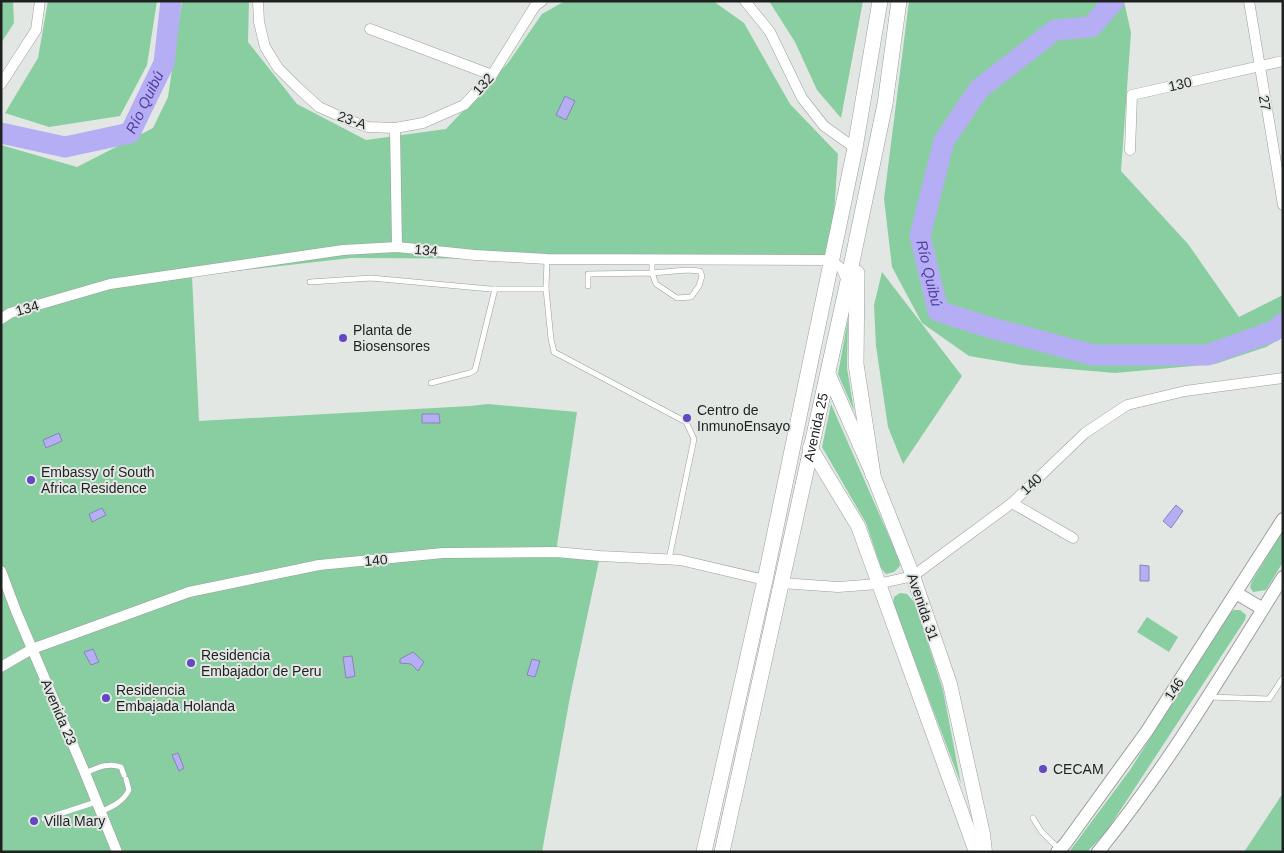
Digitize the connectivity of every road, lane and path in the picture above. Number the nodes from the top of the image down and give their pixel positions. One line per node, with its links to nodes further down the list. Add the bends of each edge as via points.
1 (40, 1): 12 (street, via 36,30)
2 (258, 1): 13 (street, 23-A, via 265,47 278,68 319,107 368,127)
3 (746, 1): 14 (street, via 770,32 802,98 824,126)
4 (880, 1): 14 (main road, Avenida 25)
5 (899, 1): 16 (main road, Avenida 25, via 885,104)
6 (1249, 1): 10 (street, 27)
7 (535, 3): 11 (street, 132)
8 (370, 29): 11 (street)
9 (1283, 61): 10 (street, 130)
10 (1258, 65): 15 (street, 130, via 1132,95); 17 (street, 27)
11 (492, 76): 13 (street, 132, via 464,105 423,123)
12 (1, 84)
13 (395, 128): 18 (street)
14 (855, 148): 21 (main road, Avenida 25)
15 (1130, 150)
16 (866, 194): 24 (main road, Avenida 25); 34 (main road, via 856,285 856,364)
17 (1283, 205)
18 (397, 247): 19 (street, 134); 28 (street, 134, via 343,250 110,284 10,313)
19 (547, 259): 20 (street, 134); 27 (lane)
20 (652, 259): 21 (street, 134); 22 (lane)
21 (831, 260): 24 (street, via 842,269); 32 (main road, Avenida 25)
22 (652, 273): 22 (lane, via 656,284 677,298 691,297 702,276 700,271 687,270); 25 (lane, via 588,274)
23 (310, 282): 26 (lane, via 371,278)
24 (848, 282): 29 (main road, Avenida 25)
25 (588, 286)
26 (495, 289): 27 (lane); 31 (lane, via 475,370)
27 (546, 289): 38 (lane, via 554,352 686,422 694,440)
28 (1, 319)
29 (828, 373): 33 (main road, Avenida 25); 34 (main road, Avenida 31)
30 (1283, 378): 35 (street, 140, via 1185,391 1127,405 1085,433)
31 (431, 383)
32 (799, 415): 33 (main road); 42 (main road, Avenida 25)
33 (810, 447): 43 (main road, Avenida 25); 44 (main road, via 858,526)
34 (873, 475): 40 (main road, Avenida 31)
35 (1012, 503): 37 (street); 40 (street, 140)
36 (1283, 519): 45 (street, 146)
37 (1073, 538)
38 (669, 559): 42 (street, 140); 47 (street, 140, via 556,552 444,553 319,565 189,592)
39 (1, 572): 47 (street, Avenida 23)
40 (913, 576): 44 (street, 140); 60 (main road, Avenida 31, via 950,684)
41 (1283, 577): 46 (street)
42 (765, 580): 57 (main road, Avenida 25)
43 (781, 583): 44 (street, 140, via 838,587); 58 (main road, Avenida 25)
44 (878, 584): 59 (main road)
45 (1236, 594): 46 (street); 55 (street, 146, via 1147,731)
46 (1263, 609): 50 (street)
47 (32, 649): 48 (street, 140); 51 (street, Avenida 23)
48 (1, 667)
49 (1283, 678): 50 (lane, via 1268,699)
50 (1208, 697): 61 (street, via 1184,736)
51 (85, 773): 52 (street, Avenida 23); 52 (lane, via 114,765 120,767 125,777 129,790 126,796 114,806)
52 (98, 807): 54 (lane); 56 (street, Avenida 23)
53 (1033, 818): 55 (lane)
54 (44, 819)
55 (1058, 850)
56 (116, 852)
57 (704, 852)
58 (722, 852)
59 (976, 852)
60 (985, 852)
61 (1098, 852)

